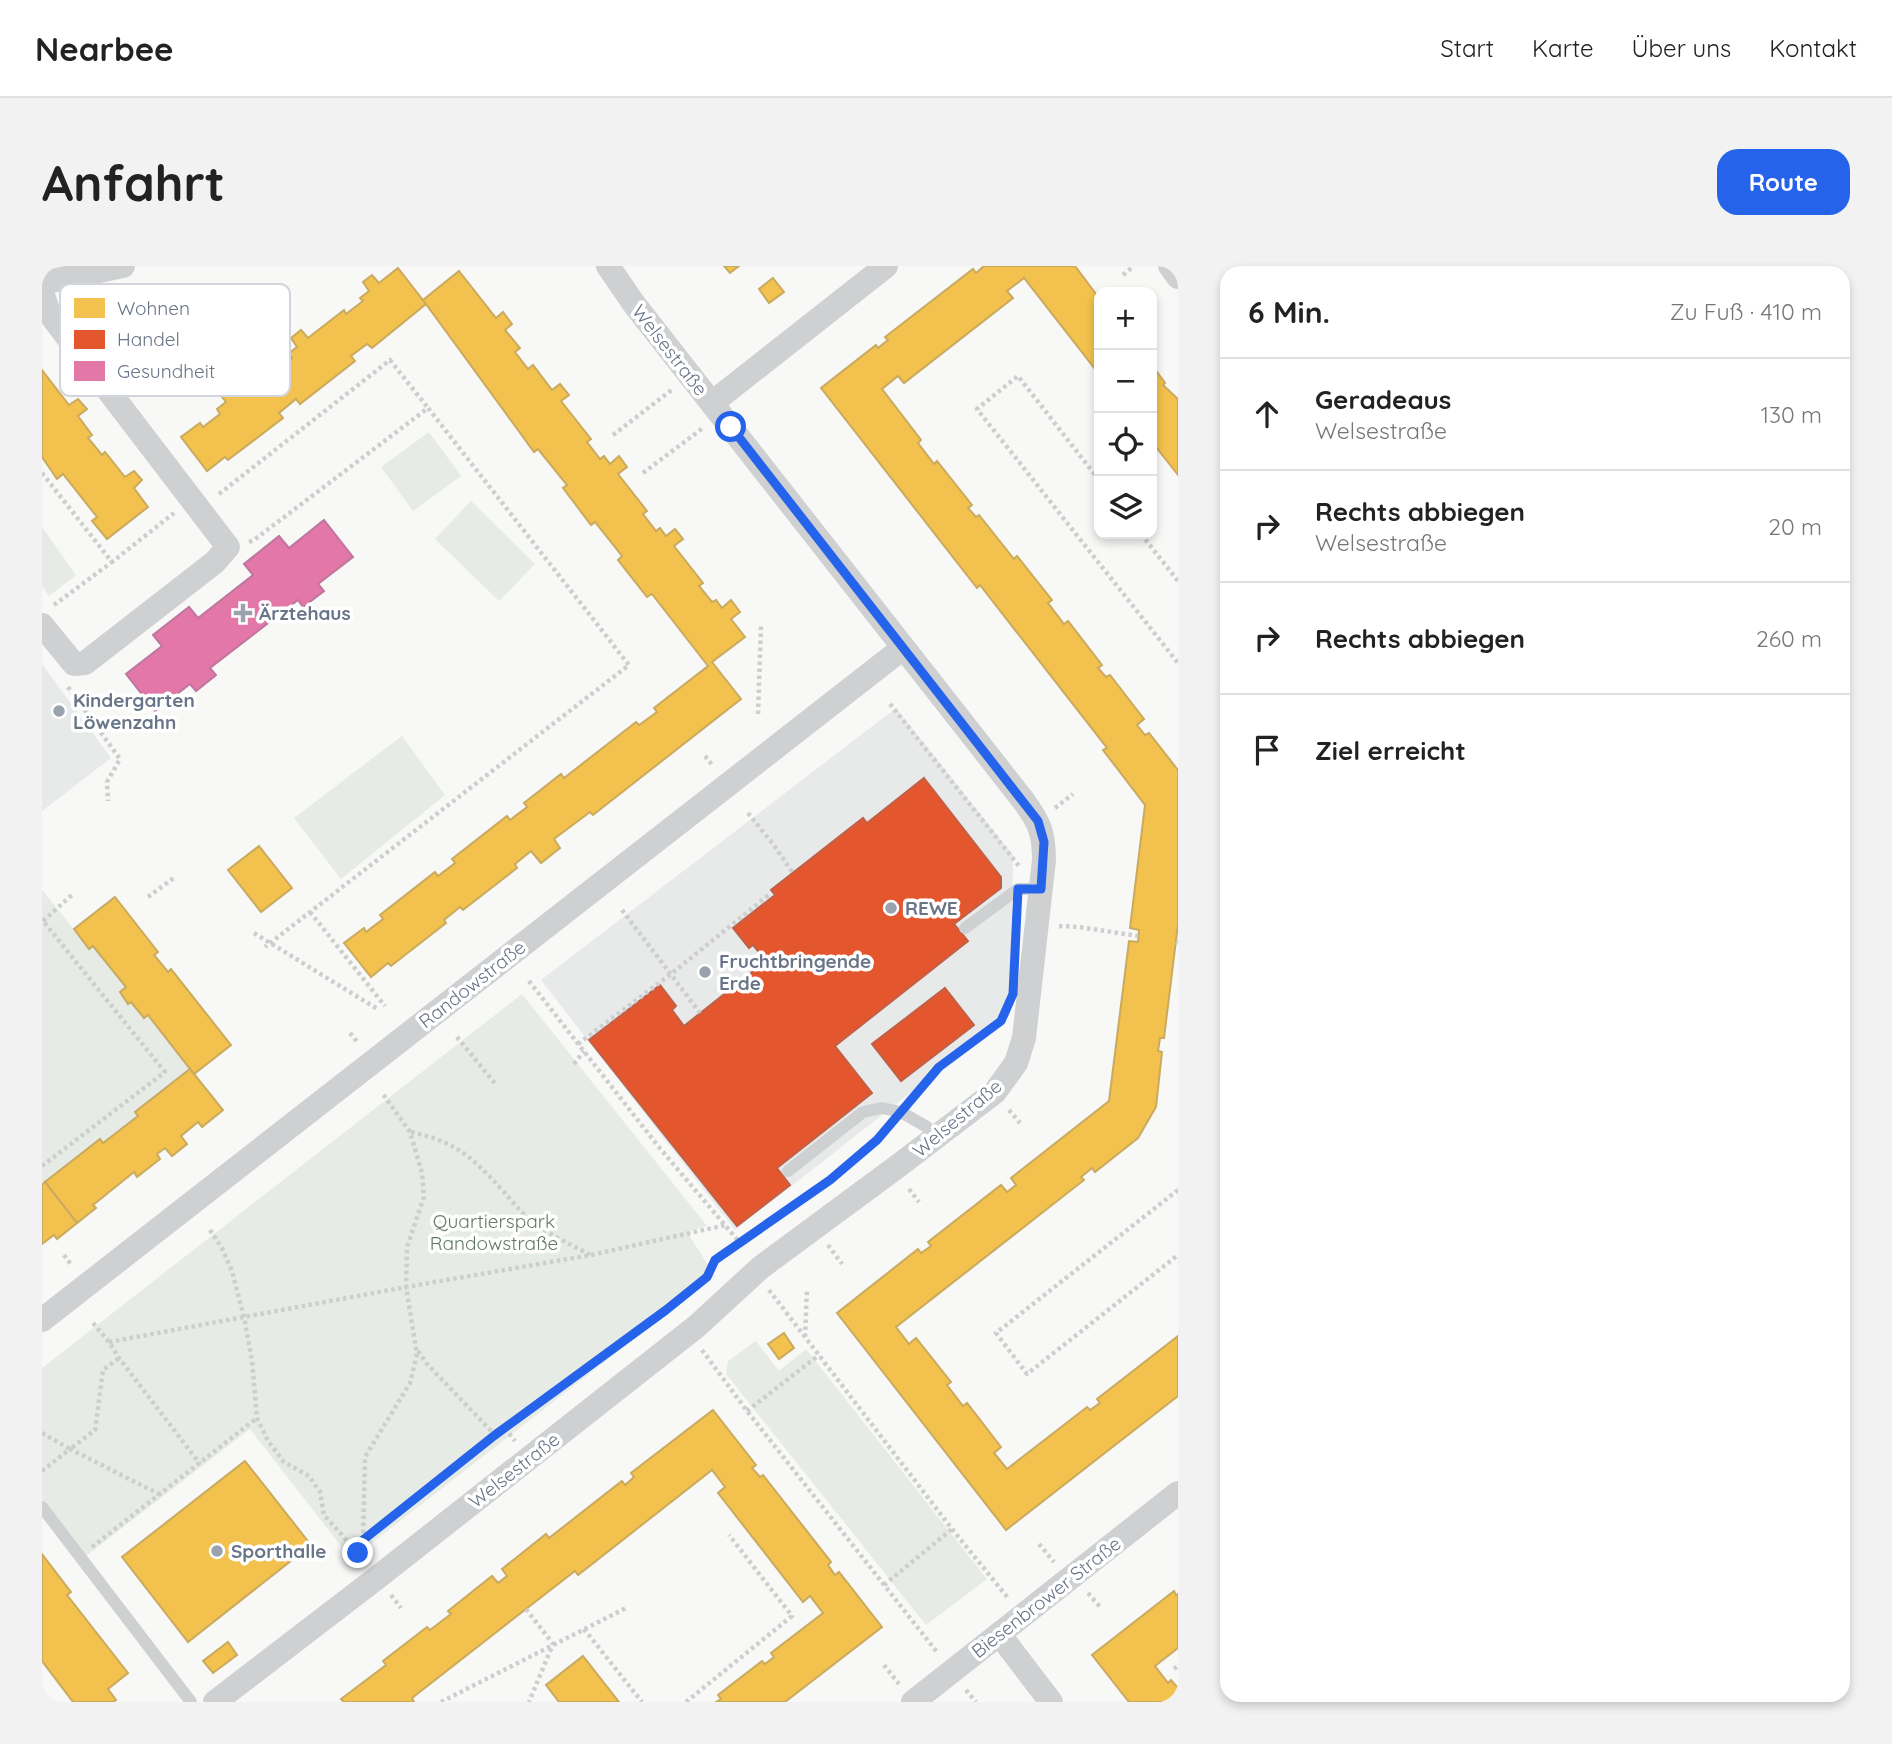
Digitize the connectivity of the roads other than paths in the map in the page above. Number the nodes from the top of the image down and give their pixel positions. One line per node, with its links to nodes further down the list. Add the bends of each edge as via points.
1 (123, 266): 6 (street)
2 (608, 266): 10 (street, Welsestraße)
3 (886, 266): 10 (street)
4 (1170, 266): 5 (street)
5 (1178, 277)
6 (42, 283)
7 (42, 292): 8 (street)
8 (60, 328)
9 (111, 396): 11 (street, via 203,499 228,547 85,663 74,664)
10 (716, 409): 12 (street, Welsestraße)
11 (47, 615)
12 (903, 649): 13 (street, Welsestraße, via 1038,821 1044,842); 17 (street, Randowstraße)
13 (1029, 889): 14 (lane); 22 (street, Welsestraße, via 1024,1038 1016,1063 999,1088 760,1268 689,1333)
14 (965, 929)
15 (927, 1127): 16 (lane, via 901,1112 882,1108 863,1112)
16 (788, 1171)
17 (42, 1320)
18 (1178, 1493): 20 (street, Biesenbrower Straße)
19 (42, 1507): 21 (lane)
20 (999, 1634): 23 (street, Biesenbrower Straße); 24 (street)
21 (191, 1702)
22 (215, 1702)
23 (914, 1702)
24 (1051, 1702)

